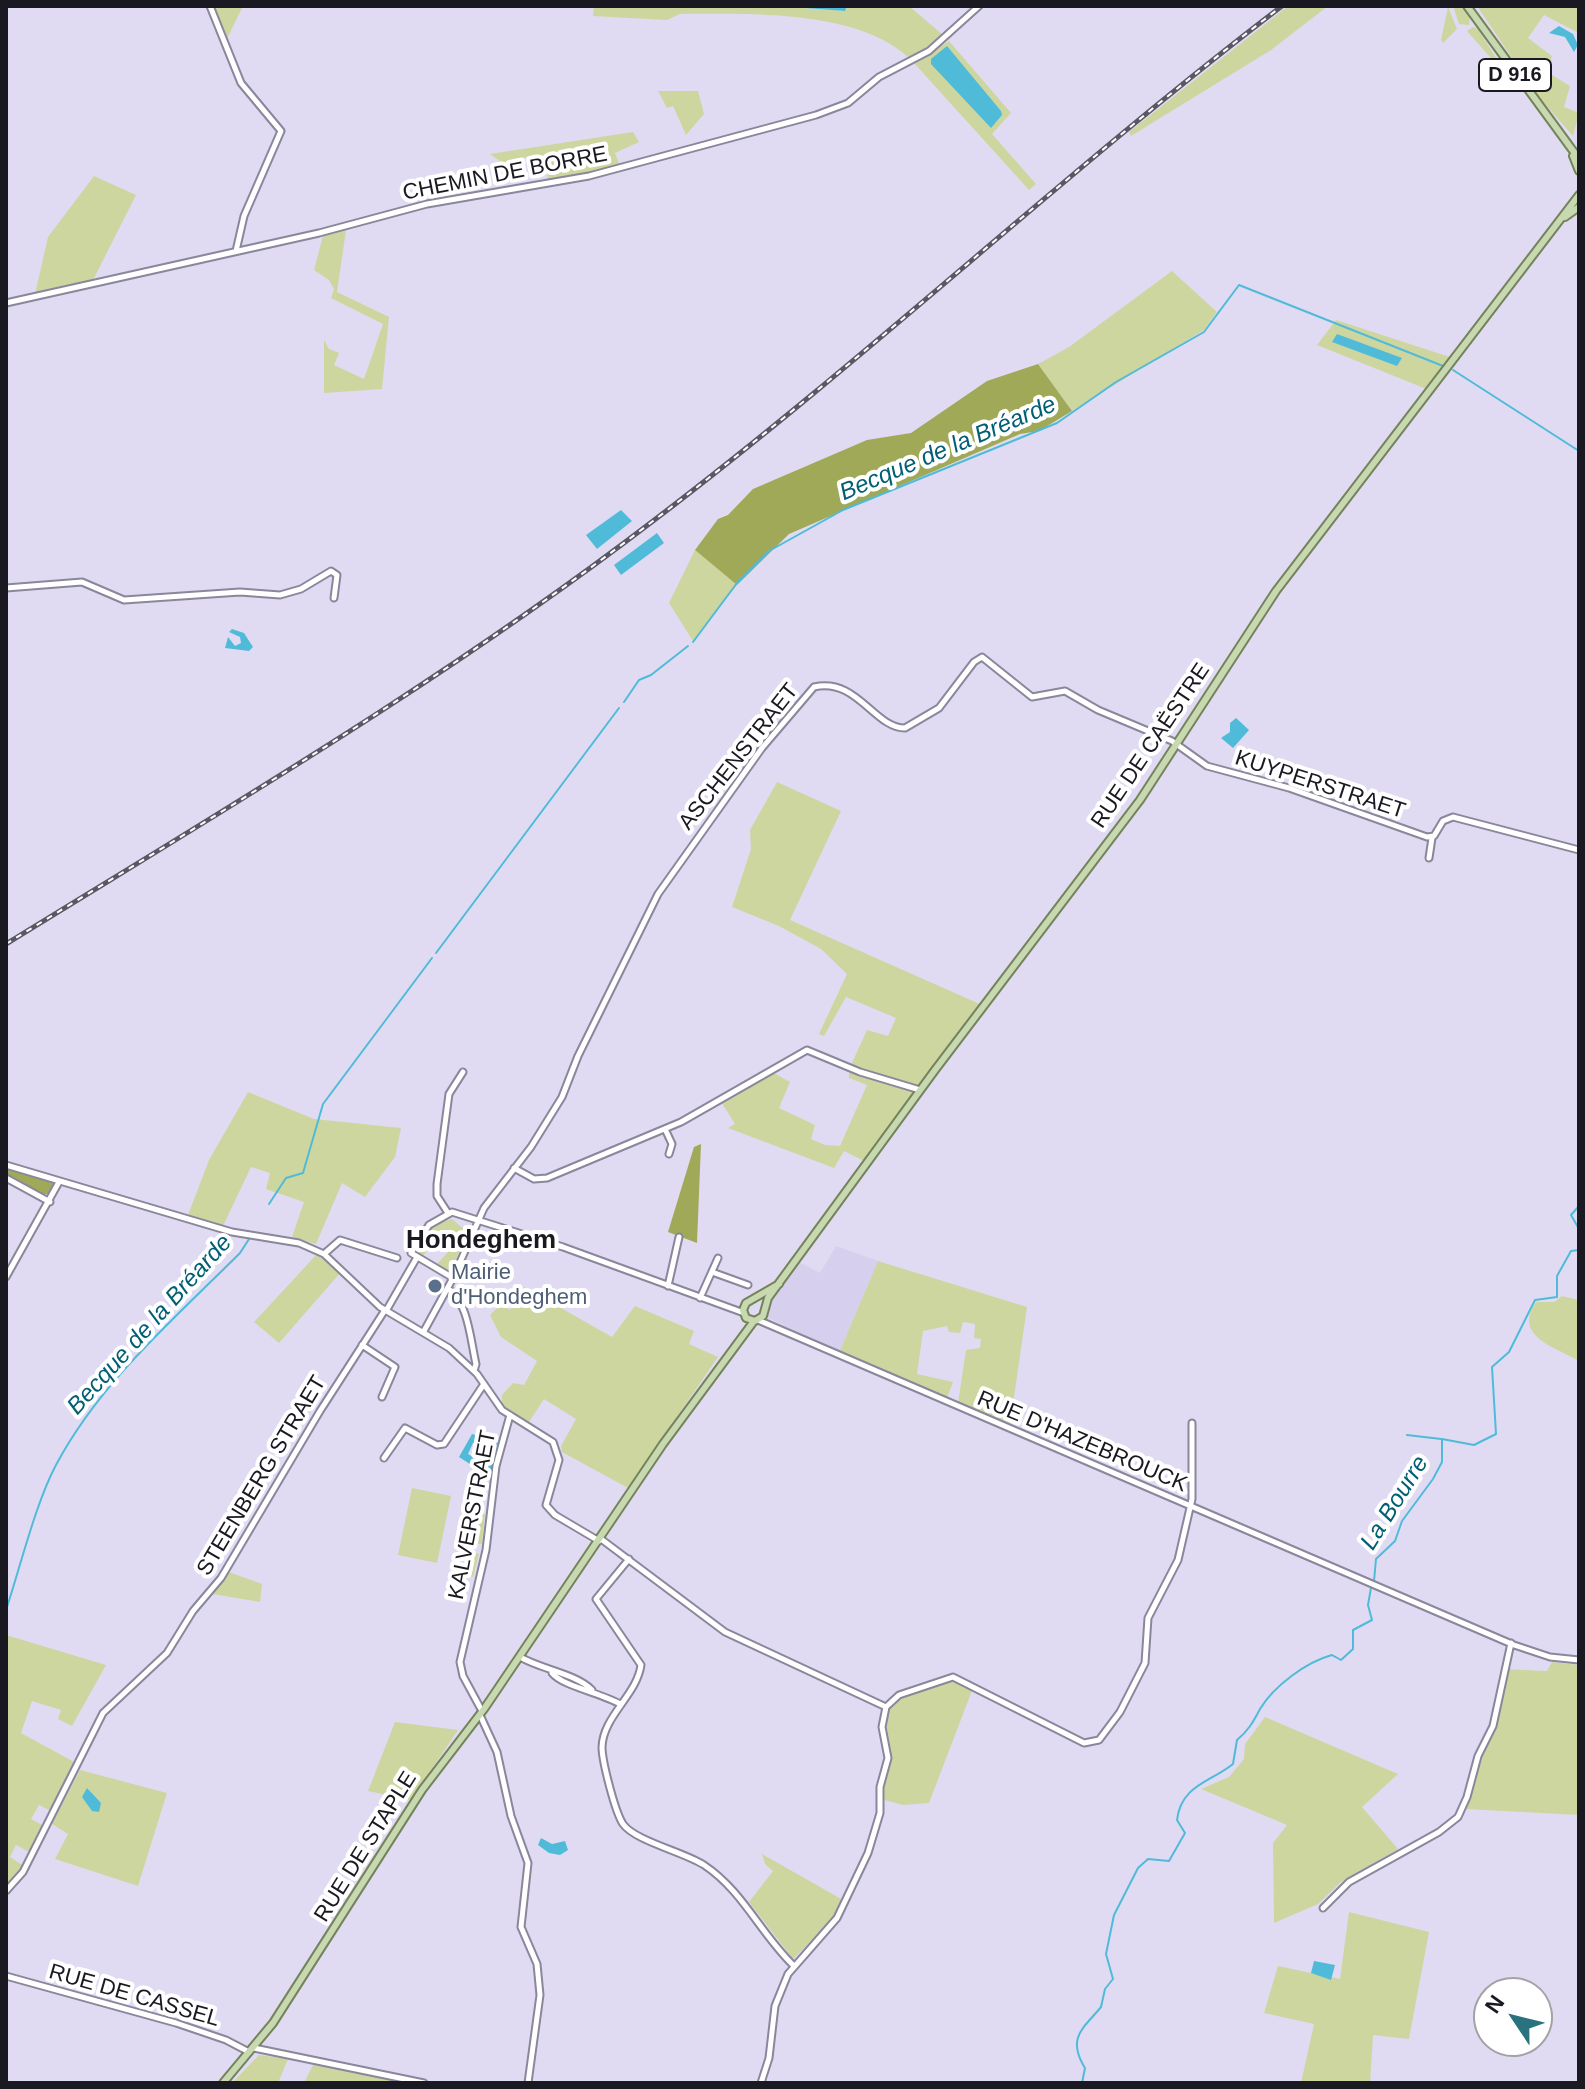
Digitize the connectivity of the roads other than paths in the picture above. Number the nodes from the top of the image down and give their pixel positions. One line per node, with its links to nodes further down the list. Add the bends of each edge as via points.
1 (210, 6): 10 (street, via 241,83 281,131 244,216)
2 (979, 6): 10 (street, CHEMIN DE BORRE, via 929,51 879,77 837,108 589,176 427,204)
3 (1467, 6): 4 (main road, D 916)
4 (1566, 142): 5 (main road, D 916); 6 (main road, D 916)
5 (1579, 159)
6 (1579, 171)
7 (1579, 195): 9 (main road, RUE DE CAËSTRE)
8 (1579, 207): 9 (main road, RUE DE CAËSTRE)
9 (1554, 228): 14 (main road, RUE DE CAËSTRE, via 1276,591)
10 (236, 251): 11 (street, CHEMIN DE BORRE)
11 (6, 303)
12 (6, 588): 13 (street, via 82,582 111,597 131,600 240,592 280,595 331,571 337,575)
13 (334, 598)
14 (1176, 744): 15 (street, KUYPERSTRAET, via 1207,766 1289,788); 19 (main road, RUE DE CAËSTRE, via 1127,818); 23 (street, ASCHENSTRAET, via 1065,691 1030,696 982,657 937,710 905,728 890,724 851,693 823,686 810,689 658,894 562,1097)
15 (1432, 838): 16 (street, via 1450,817); 17 (street)
16 (1579, 850)
17 (1429, 858)
18 (463, 1072): 27 (street, via 449,1094 437,1184 437,1196)
19 (920, 1090): 20 (street, via 807,1050); 37 (main road, RUE DE CAËSTRE)
20 (665, 1129): 21 (street, via 672,1145); 23 (street, via 544,1180)
21 (669, 1154)
22 (6, 1165): 25 (street)
23 (514, 1168): 28 (street, ASCHENSTRAET)
24 (6, 1178): 26 (street)
25 (59, 1182): 26 (street); 30 (street, via 238,1233 299,1243)
26 (50, 1202): 35 (street)
27 (448, 1213): 28 (street); 33 (street, STEENBERG STRAET, via 428,1227 411,1252)
28 (478, 1222): 36 (street, ASCHENSTRAET); 39 (street)
29 (679, 1237): 39 (street)
30 (324, 1254): 31 (street, via 341,1240); 45 (street)
31 (397, 1258)
32 (718, 1258): 34 (street)
33 (416, 1259): 36 (street); 45 (street, STEENBERG STRAET)
34 (712, 1272): 38 (street); 41 (street)
35 (6, 1277)
36 (453, 1278): 40 (street, ASCHENSTRAET)
37 (779, 1284): 42 (main road, RUE DE CAËSTRE); 44 (main road, RUE DE CAËSTRE)
38 (748, 1285)
39 (668, 1286): 41 (street)
40 (448, 1289): 48 (street, ASCHENSTRAET); 51 (street, via 463,1311)
41 (700, 1298): 43 (street)
42 (751, 1300): 43 (street); 44 (main road); 46 (main road, RUE DE STAPLE)
43 (720, 1306): 46 (street)
44 (764, 1306): 47 (main road)
45 (385, 1311): 48 (street); 50 (street, STEENBERG STRAET)
46 (745, 1315): 47 (main road); 49 (main road, RUE DE STAPLE)
47 (758, 1319): 49 (main road, RUE DE STAPLE); 57 (street, RUE D'HAZEBROUCK)
48 (424, 1331): 51 (street)
49 (742, 1336): 58 (main road, RUE DE STAPLE)
50 (362, 1345): 53 (street, via 395,1367); 66 (street, STEENBERG STRAET, via 219,1581 165,1656 103,1713 23,1872)
51 (474, 1371): 52 (street)
52 (484, 1384): 54 (street); 56 (street, via 443,1445 405,1428)
53 (382, 1397)
54 (510, 1415): 58 (street, via 557,1449 547,1507); 65 (street, KALVERSTRAET, via 496,1466 486,1555 460,1659)
55 (1192, 1423): 57 (street)
56 (384, 1458)
57 (1191, 1506): 60 (street, RUE D'HAZEBROUCK); 64 (street, via 1174,1572 1148,1618 1145,1663 1120,1712 1097,1742 1086,1744 953,1677 899,1695)
58 (599, 1542): 59 (street); 61 (main road, RUE DE STAPLE, via 577,1566)
59 (629, 1559): 63 (street, via 596,1599 641,1665); 64 (street, via 725,1632)
60 (1511, 1643): 62 (street, RUE D'HAZEBROUCK); 67 (street, via 1493,1726 1458,1817 1349,1882)
61 (520, 1657): 63 (street, via 562,1683); 65 (main road, RUE DE STAPLE)
62 (1579, 1660)
63 (620, 1704): 68 (street, via 602,1752 623,1823 636,1835 691,1857 724,1880)
64 (886, 1707): 68 (street, via 882,1727 888,1755 867,1857 837,1918)
65 (481, 1713): 70 (main road, RUE DE STAPLE, via 426,1784); 73 (street, KALVERSTRAET, via 528,1863 521,1927 540,1986)
66 (6, 1891)
67 (1323, 1908)
68 (793, 1965): 74 (street, via 776,2002)
69 (6, 1976): 70 (street, RUE DE CASSEL, via 183,2025)
70 (252, 2051): 71 (main road, RUE DE STAPLE); 72 (street, RUE DE CASSEL)
71 (223, 2083)
72 (424, 2083)
73 (528, 2083)
74 (761, 2083)

